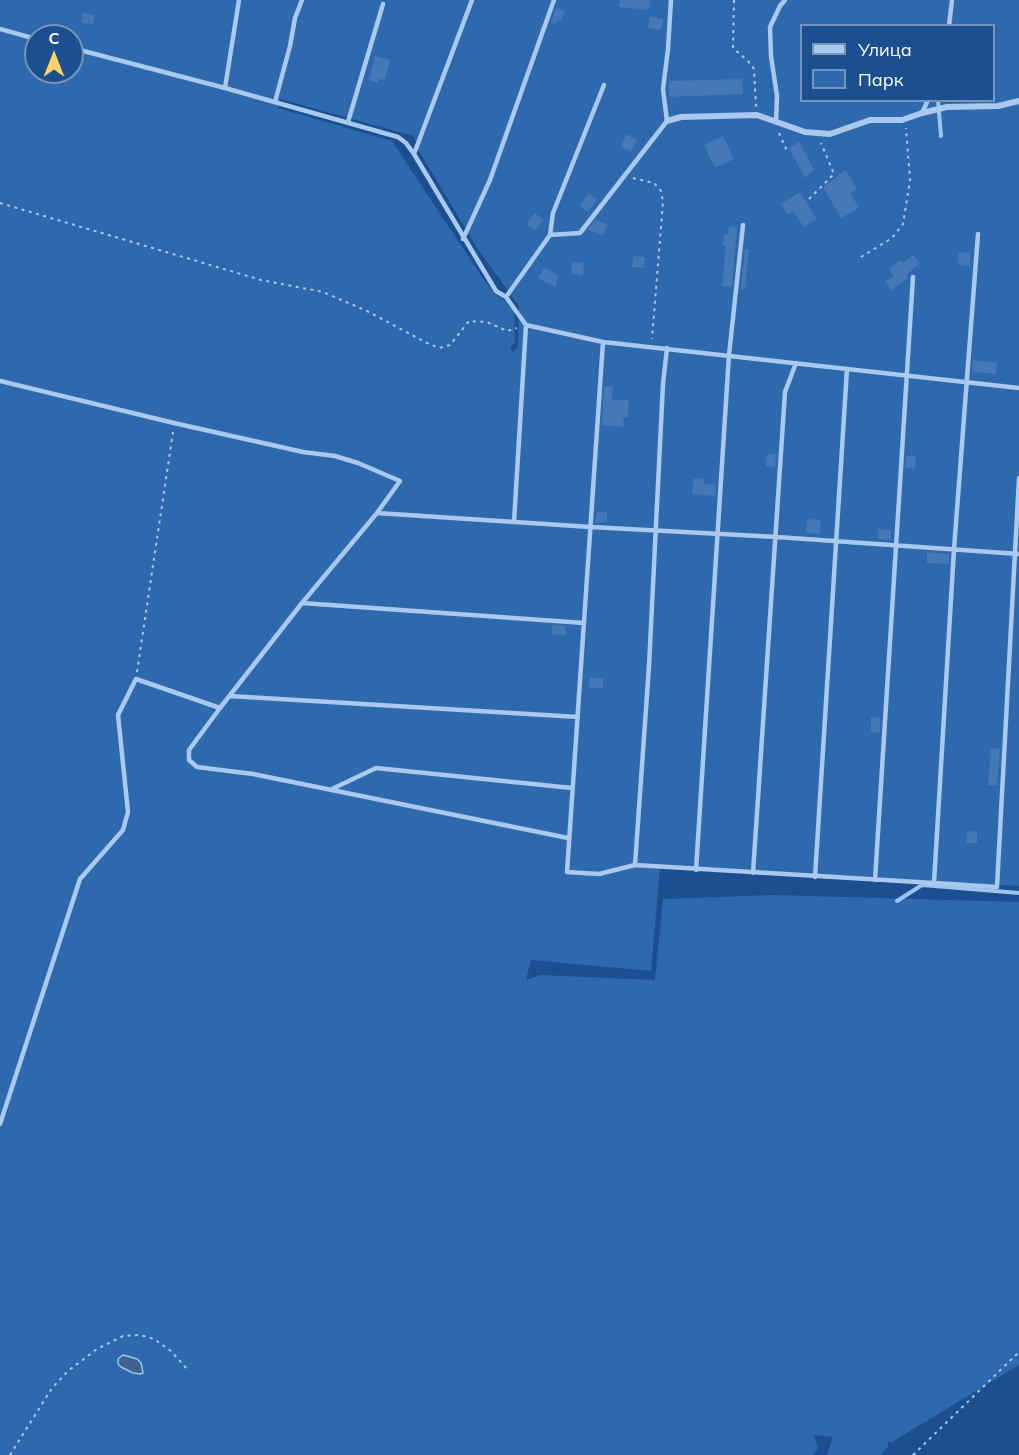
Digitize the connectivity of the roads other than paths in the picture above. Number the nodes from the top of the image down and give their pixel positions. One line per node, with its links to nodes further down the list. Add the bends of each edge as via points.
1 (239, 0): 14 (lane)
2 (302, 0): 16 (lane)
3 (472, 0): 22 (lane)
4 (554, 0): 26 (lane, via 490,180)
5 (671, 0): 19 (lane, via 663,89)
6 (785, 0): 21 (lane, via 770,27)
7 (952, 0): 9 (lane)
8 (383, 4): 20 (lane)
9 (949, 24)
10 (0, 29): 11 (lane)
11 (24, 36)
12 (84, 51): 14 (lane)
13 (604, 85): 25 (lane, via 553,213)
14 (225, 88): 16 (lane)
15 (1019, 101): 18 (street)
16 (274, 102): 20 (lane)
17 (927, 102): 18 (lane)
18 (922, 113): 21 (street, via 906,119 870,120 819,135)
19 (667, 121): 21 (street, via 681,117 757,115); 25 (lane, via 580,233)
20 (348, 122): 22 (lane, via 398,137)
21 (776, 122)
22 (414, 154): 26 (lane)
23 (743, 225): 32 (lane)
24 (978, 234): 37 (lane)
25 (550, 235): 28 (lane)
26 (464, 239): 28 (lane, via 496,291)
27 (913, 277): 35 (lane)
28 (506, 297): 29 (lane)
29 (526, 325): 30 (lane); 41 (lane)
30 (603, 342): 31 (lane); 42 (lane)
31 (667, 348): 32 (lane); 43 (lane)
32 (729, 355): 33 (lane); 44 (lane)
33 (796, 363): 34 (lane); 45 (lane, via 785,392)
34 (847, 369): 35 (lane); 46 (lane)
35 (907, 375): 37 (lane); 47 (lane)
36 (0, 381): 40 (lane, via 358,463 400,481)
37 (967, 382): 38 (lane); 48 (lane)
38 (1019, 388)
39 (1019, 478): 49 (lane)
40 (377, 513): 41 (lane); 50 (lane)
41 (514, 522): 42 (lane)
42 (591, 527): 43 (lane); 51 (lane)
43 (655, 530): 44 (lane); 58 (lane)
44 (716, 534): 45 (lane); 59 (lane)
45 (777, 537): 46 (lane); 60 (lane)
46 (836, 541): 47 (lane); 61 (lane)
47 (896, 545): 48 (lane); 62 (lane)
48 (954, 549): 49 (lane); 63 (lane)
49 (1018, 554): 63 (lane, via 996,887)
50 (302, 603): 51 (lane); 52 (lane)
51 (584, 623): 54 (lane)
52 (230, 696): 53 (lane); 54 (lane)
53 (220, 708): 56 (lane, via 189,750 189,760 197,767); 64 (lane, via 136,679 118,715 128,812 123,830 80,879)
54 (578, 717): 55 (lane)
55 (572, 788): 56 (lane, via 376,768); 57 (lane)
56 (332, 789): 57 (lane)
57 (568, 837): 58 (lane, via 567,872 599,874)
58 (635, 865): 59 (lane)
59 (696, 870): 60 (lane)
60 (753, 873): 61 (lane)
61 (815, 877): 62 (lane)
62 (875, 880): 63 (lane)
63 (934, 883)
64 (0, 1124)

